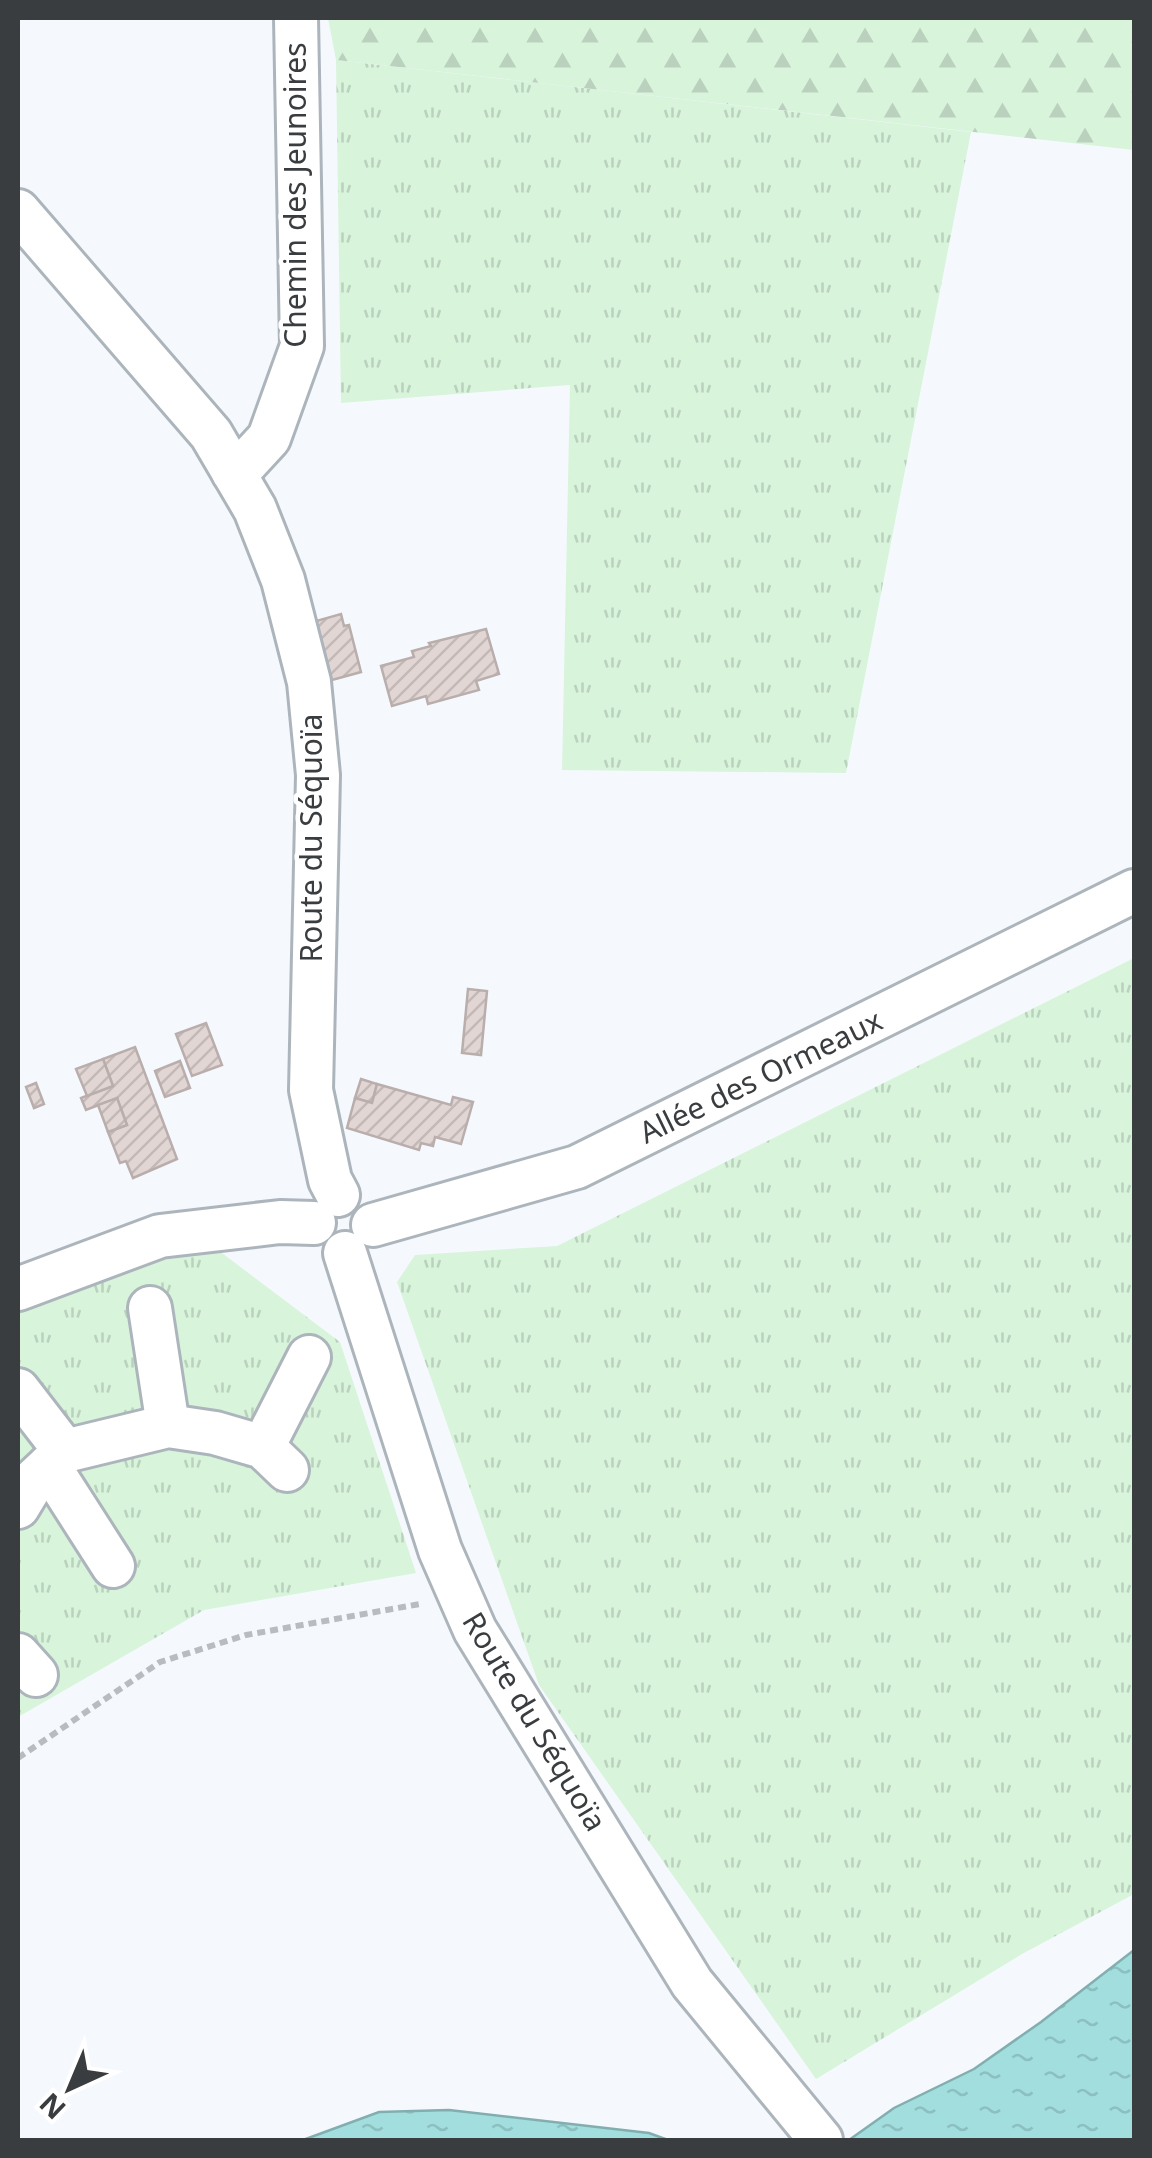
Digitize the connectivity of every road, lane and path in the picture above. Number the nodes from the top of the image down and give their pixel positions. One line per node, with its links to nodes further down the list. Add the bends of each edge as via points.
1 (296, 18): 3 (street, Chemin des Jeunoires, via 302,346 269,438)
2 (18, 211): 3 (street, Route du Séquoïa, via 210,434)
3 (233, 472): 5 (street, Route du Séquoïa, via 283,580 309,682 318,775 311,1090 330,1180)
4 (1134, 891): 6 (street, Allée des Ormeaux, via 577,1167)
5 (326, 1209): 6 (street, via 358,1198 366,1205); 7 (street, via 280,1222 160,1236)
6 (359, 1239): 15 (street, Route du Séquoïa, via 440,1550)
7 (18, 1289)
8 (150, 1308): 11 (street)
9 (309, 1357): 11 (street, via 275,1459 215,1433)
10 (18, 1390): 12 (street)
11 (168, 1426): 12 (street)
12 (57, 1459): 13 (street); 14 (street)
13 (18, 1506)
14 (114, 1566)
15 (460, 1597): 16 (path, via 246,1635 160,1662); 17 (street, Route du Séquoïa, via 692,1982)
16 (18, 1758)
17 (808, 2126)

